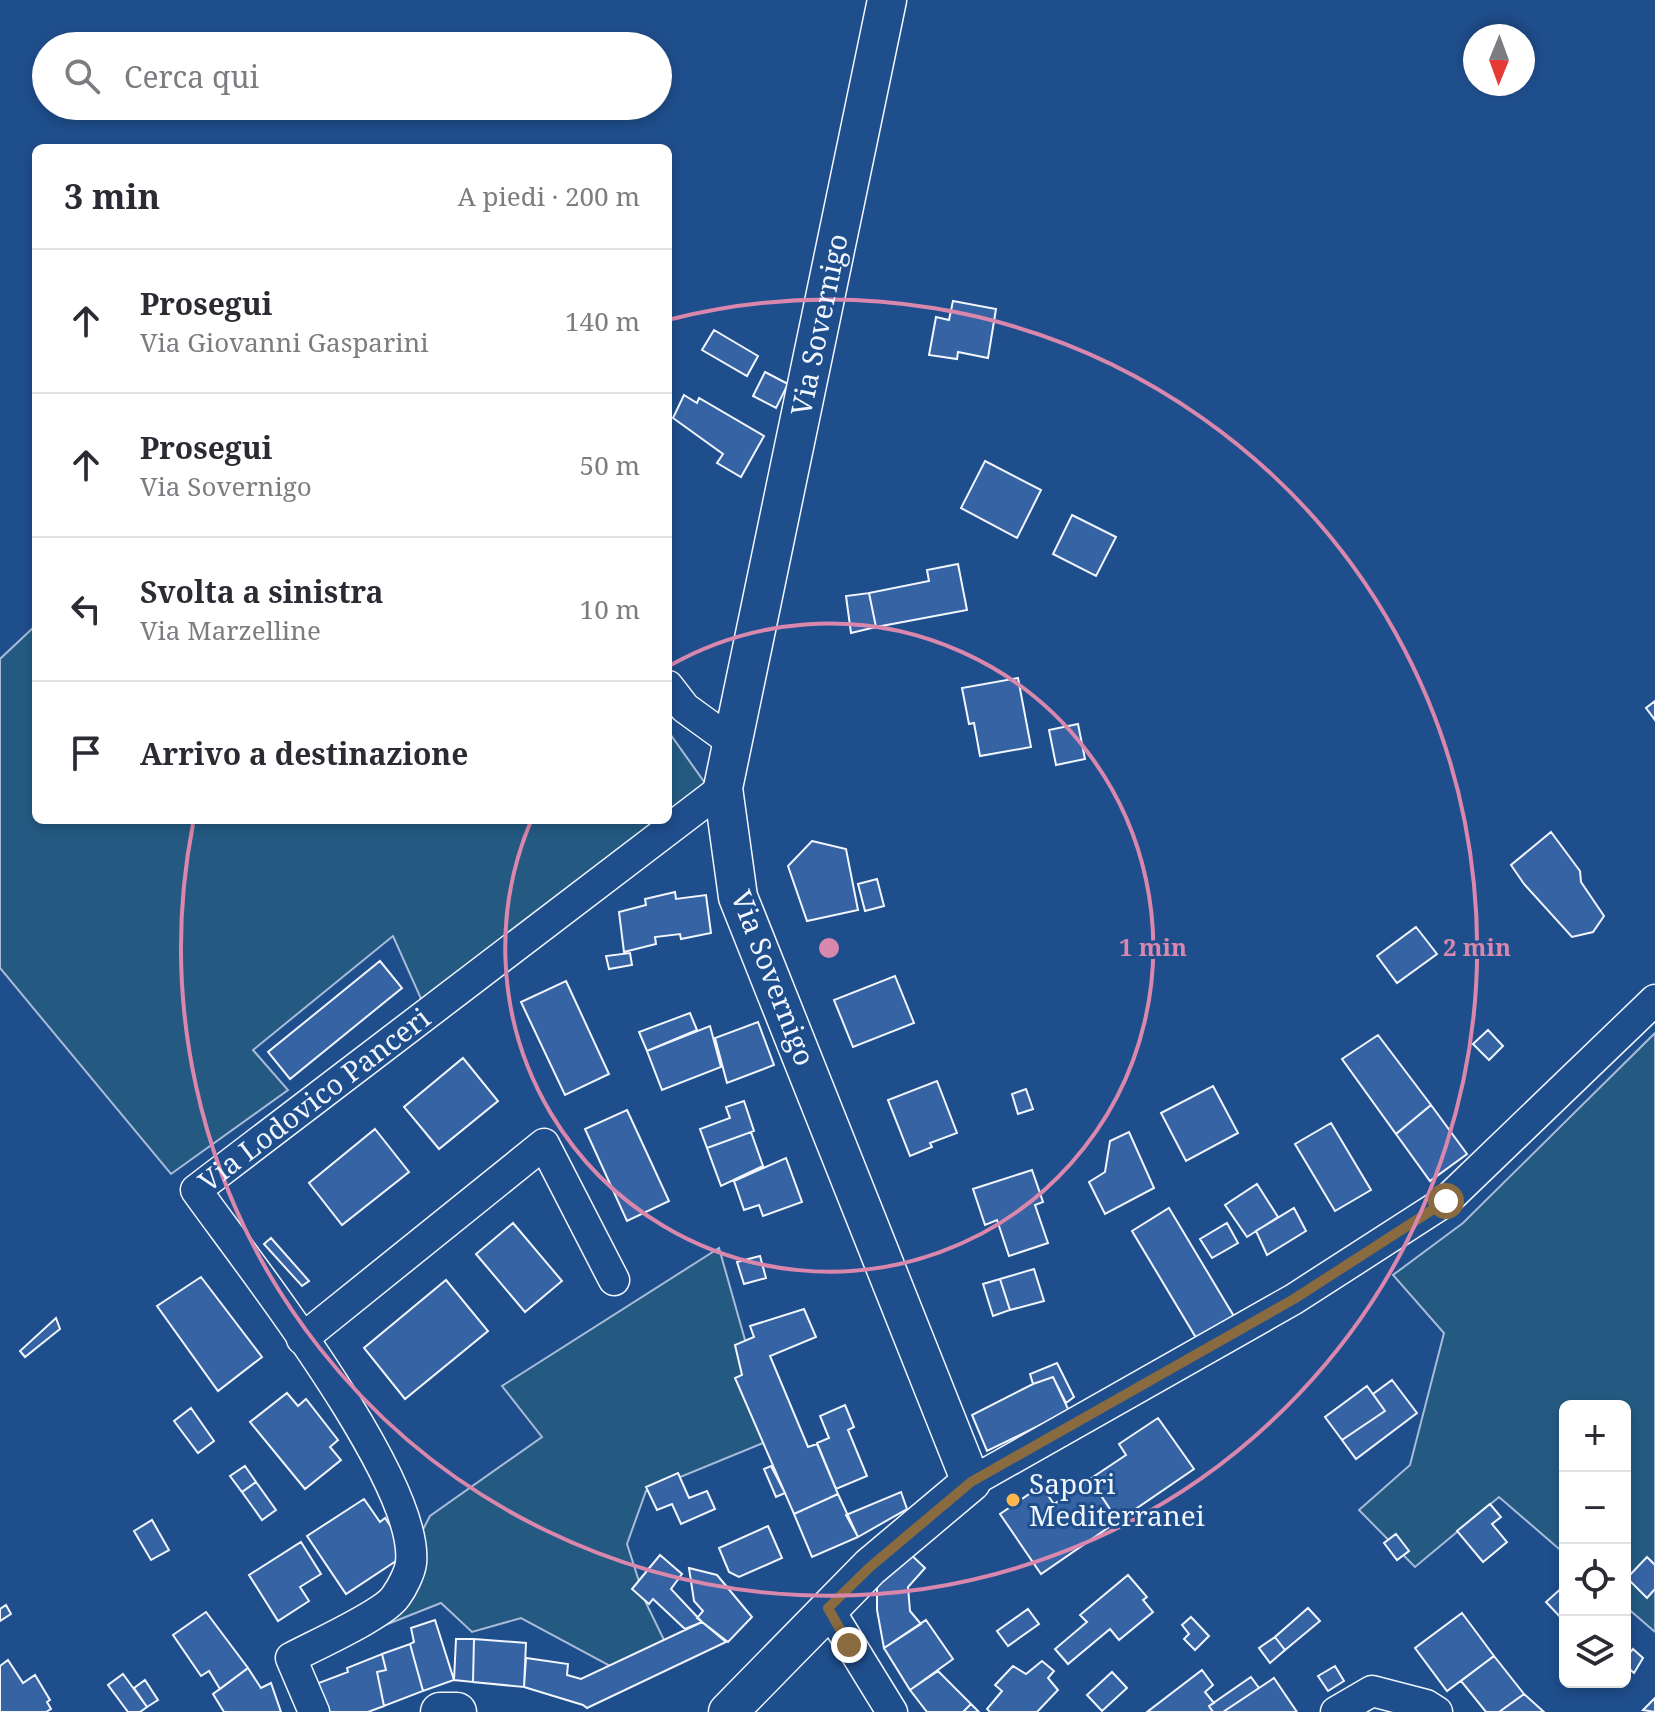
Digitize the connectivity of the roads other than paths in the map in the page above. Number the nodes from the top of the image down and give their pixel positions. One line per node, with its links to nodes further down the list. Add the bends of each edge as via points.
1 (887, 0): 3 (main road, Via Sovernigo)
2 (672, 691): 3 (street, via 685,708)
3 (732, 742): 4 (main road, Via Sovernigo)
4 (723, 788): 7 (street, Via Lodovico Panceri, via 196,1190); 8 (main road, Via Sovernigo, via 738,897)
5 (1655, 1000): 8 (street, via 1446,1201 1294,1299)
6 (614, 1280): 7 (street, via 544,1144)
7 (302, 1339): 11 (street, Via Lodovico Panceri, via 389,1478 404,1520 411,1565 395,1599 291,1658)
8 (971, 1482): 9 (main road)
9 (828, 1608): 10 (main road); 14 (street)
10 (734, 1708)
11 (314, 1712)
12 (440, 1712): 13 (main road)
13 (457, 1712)
14 (892, 1712)
15 (1336, 1712): 16 (street, via 1372,1691)
16 (1437, 1712)

